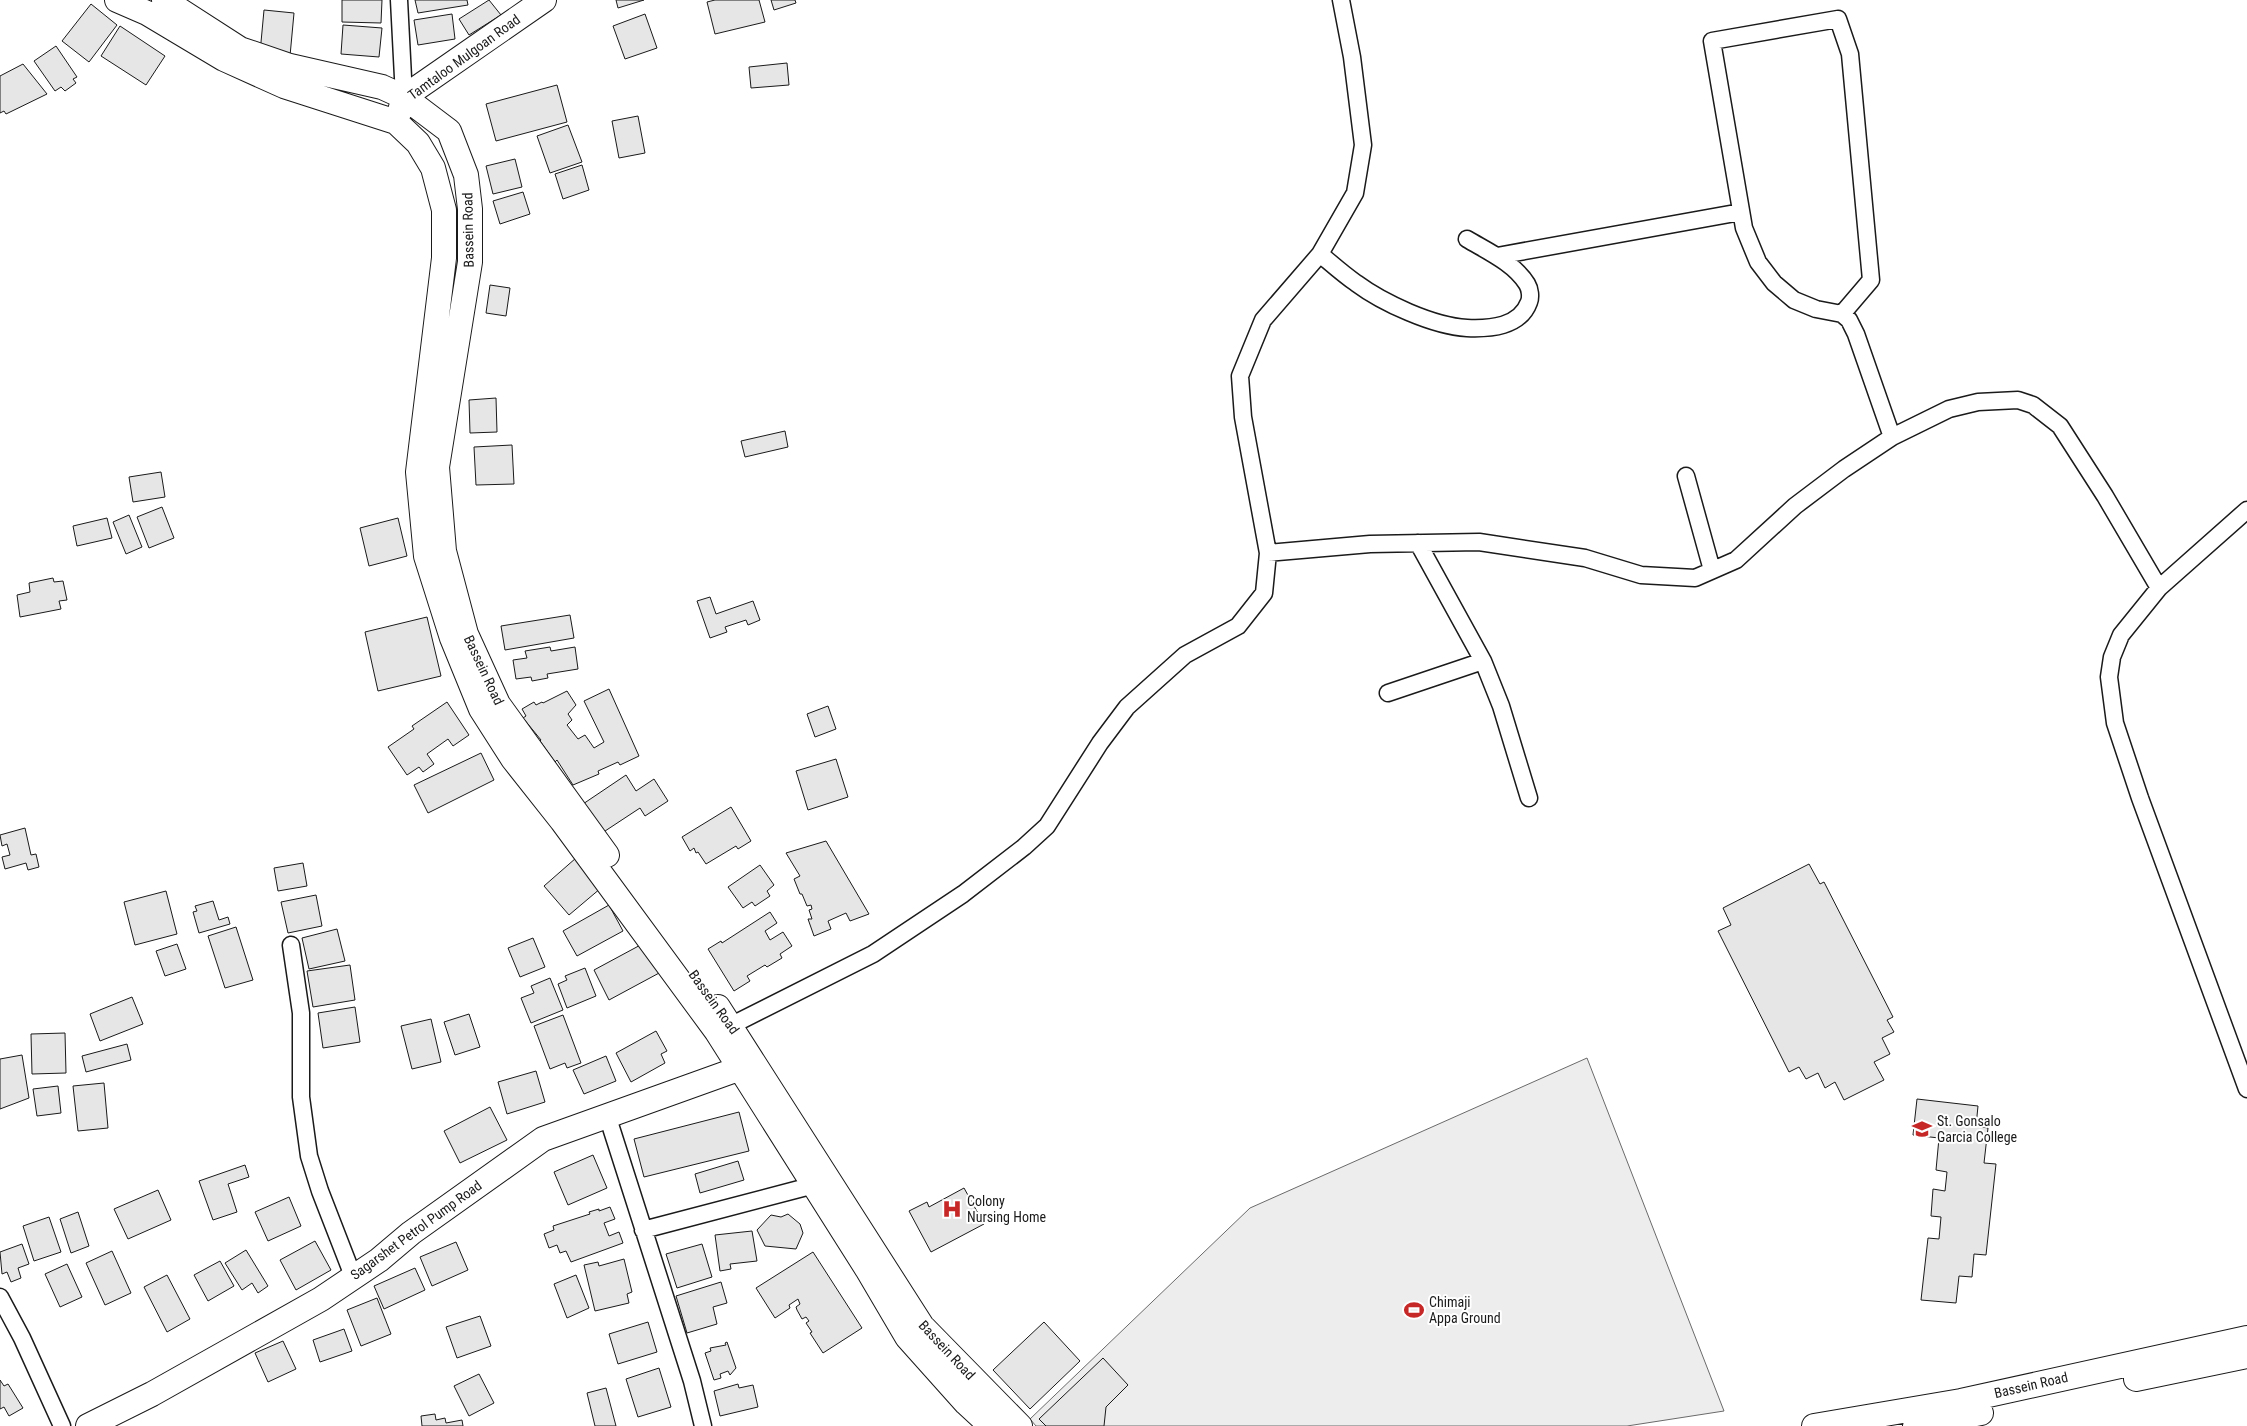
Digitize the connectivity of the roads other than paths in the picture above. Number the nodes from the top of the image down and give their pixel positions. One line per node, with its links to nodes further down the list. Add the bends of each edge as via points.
1 (117, 0): 7 (main road, via 147,13 224,59 284,86)
2 (164, 0): 6 (main road, Bassein Road, via 240,49 290,66 382,87)
3 (399, 0): 6 (street)
4 (544, 0): 6 (main road, Tamtaloo Mulgoan Road)
5 (1341, 0): 10 (street, via 1363,145 1355,193)
6 (404, 98): 7 (main road, Tamtaloo Mulgoan Road); 24 (main road, Bassein Road, via 449,131 466,175 470,208 470,262 437,467 444,551 466,634 498,704)
7 (396, 122): 24 (main road, Bassein Road, via 418,142 433,168 444,210 444,258 418,472 426,556 452,638 481,709 513,759)
8 (1741, 212): 11 (street); 12 (street, via 1758,262 1774,283 1804,306); 12 (street, via 1712,41 1838,18 1850,54 1871,280)
9 (1466, 240): 11 (street)
10 (1320, 254): 11 (street, via 1356,284 1393,304 1434,321 1467,328 1502,326 1519,318 1526,310 1530,299 1528,286); 17 (street, via 1263,320 1240,376 1243,417)
11 (1497, 256)
12 (1842, 314): 13 (street, via 1856,334)
13 (1892, 437): 18 (street, via 1795,506 1736,560); 19 (street, via 1949,409 1978,402 2018,400 2033,405 2060,426)
14 (1686, 476): 18 (street)
15 (2247, 510): 19 (street)
16 (1418, 543): 17 (street); 18 (street, via 1489,543 1585,558 1642,575 1695,578); 20 (street)
17 (1268, 553): 24 (street, via 1264,594 1238,626 1185,655 1127,707 1047,826 1024,847 963,894 873,954)
18 (1712, 570)
19 (2159, 588): 26 (street, via 2120,635 2112,657 2109,677 2115,723)
20 (1483, 661): 21 (street); 22 (street, via 1501,706)
21 (1388, 693)
22 (1529, 798)
23 (291, 945): 30 (street, via 300,1013 301,1097 308,1156)
24 (724, 1028): 25 (main road, Bassein Road)
25 (747, 1066): 27 (main road, Sagarshet Petrol Pump Road); 28 (main road, Bassein Road)
26 (2247, 1089)
27 (607, 1115): 29 (street); 30 (main road, Sagarshet Petrol Pump Road, via 543,1139)
28 (822, 1183): 29 (street); 38 (main road, Bassein Road, via 906,1337); 39 (main road, Bassein Road, via 922,1326)
29 (643, 1230): 37 (street, via 692,1381)
30 (353, 1276): 36 (main road, Sagarshet Petrol Pump Road, via 321,1298 152,1394)
31 (0, 1297): 35 (street)
32 (2247, 1338): 34 (main road, Bassein Road)
33 (2247, 1356): 34 (main road, Bassein Road)
34 (1949, 1416): 40 (main road, Bassein Road); 41 (main road, Bassein Road)
35 (62, 1426)
36 (88, 1426)
37 (703, 1426)
38 (991, 1426)
39 (1020, 1426)
40 (1814, 1426)
41 (1915, 1426)

